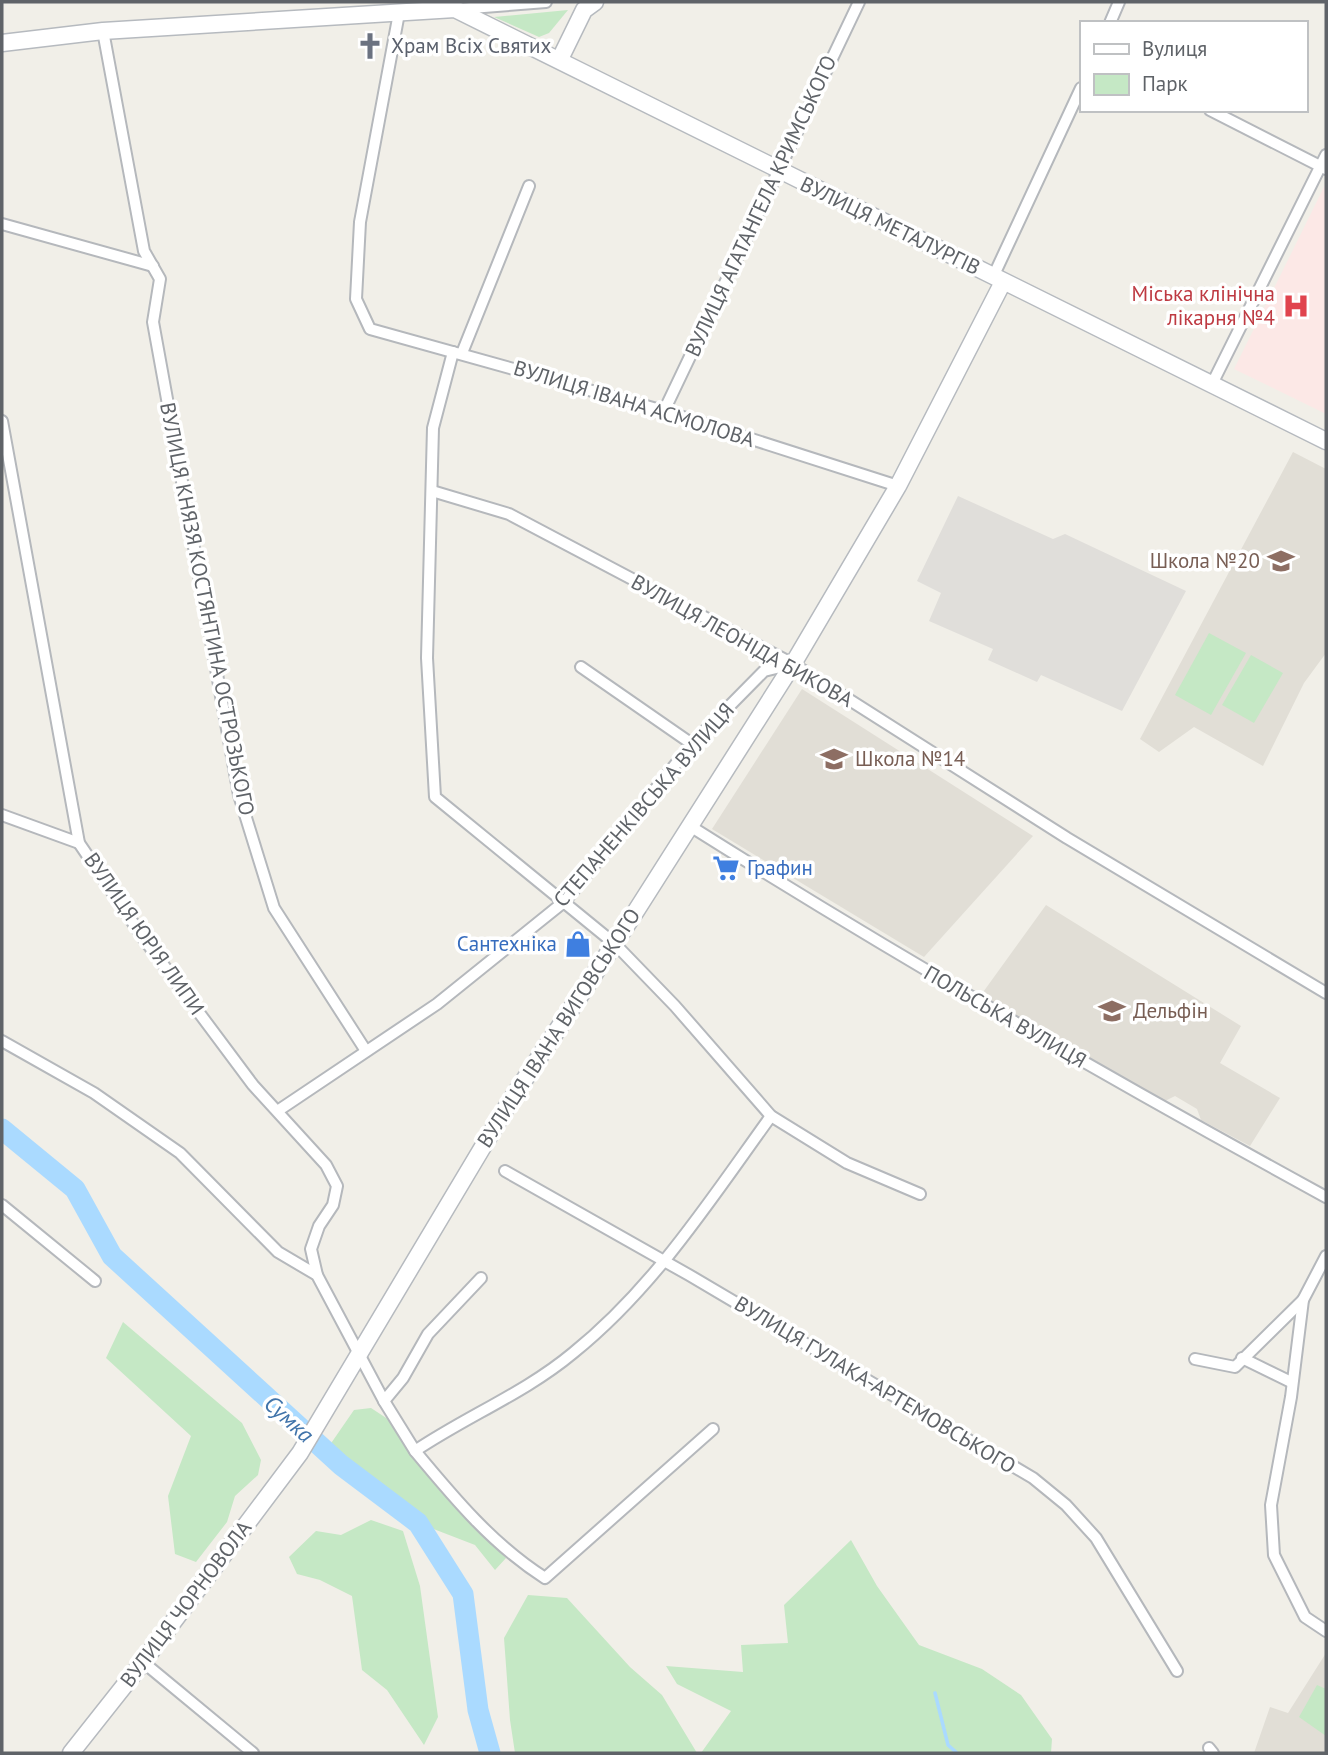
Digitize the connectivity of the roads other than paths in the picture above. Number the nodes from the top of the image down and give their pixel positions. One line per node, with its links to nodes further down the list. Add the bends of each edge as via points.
1 (546, 2): 5 (street)
2 (595, 2): 10 (main road, via 584,10)
3 (859, 2): 15 (street, ВУЛИЦЯ АГАТАНГЕЛА КРИМСЬКОГО)
4 (1119, 2): 7 (street)
5 (455, 9): 6 (main road); 10 (main road, ВУЛИЦЯ МЕТАЛУРГІВ)
6 (399, 13): 8 (main road); 20 (street, ВУЛИЦЯ ІВАНА АСМОЛОВА, via 360,222 356,299 370,329)
7 (1111, 21)
8 (103, 31): 9 (main road); 18 (street, ВУЛИЦЯ КНЯЗЯ КОСТЯНТИНА ОСТРОЗЬКОГО, via 144,251)
9 (2, 43)
10 (560, 59): 15 (main road, ВУЛИЦЯ МЕТАЛУРГІВ)
11 (1080, 90): 19 (street)
12 (1214, 112): 14 (street)
13 (1326, 155): 14 (street)
14 (1323, 168): 21 (street)
15 (779, 170): 19 (main road, ВУЛИЦЯ МЕТАЛУРГІВ); 22 (street, ВУЛИЦЯ АГАТАНГЕЛА КРИМСЬКОГО)
16 (529, 186): 20 (street)
17 (2, 224): 18 (street)
18 (153, 266): 37 (street, ВУЛИЦЯ КНЯЗЯ КОСТЯНТИНА ОСТРОЗЬКОГО, via 160,279 153,322 239,795 274,908)
19 (998, 279): 21 (main road, ВУЛИЦЯ МЕТАЛУРГІВ); 25 (main road)
20 (457, 352): 22 (street, ВУЛИЦЯ ІВАНА АСМОЛОВА); 26 (street, via 433,428)
21 (1212, 384): 24 (main road, ВУЛИЦЯ МЕТАЛУРГІВ)
22 (664, 411): 25 (street, ВУЛИЦЯ ІВАНА АСМОЛОВА)
23 (2, 421): 32 (street, ВУЛИЦЯ ЮРІЯ ЛИПИ)
24 (1326, 442)
25 (898, 486): 27 (main road)
26 (432, 491): 27 (street, ВУЛИЦЯ ЛЕОНІДА БИКОВА, via 509,514); 33 (street, via 427,658 435,797)
27 (793, 664): 29 (street, СТЕПАНЕНКІВСЬКА ВУЛИЦЯ, via 764,671); 31 (main road, ВУЛИЦЯ ІВАНА ВИГОВСЬКОГО); 35 (street, ВУЛИЦЯ ЛЕОНІДА БИКОВА, via 1067,838)
28 (581, 667): 29 (street)
29 (692, 744): 33 (street, СТЕПАНЕНКІВСЬКА ВУЛИЦЯ)
30 (2, 815): 32 (street)
31 (690, 826): 34 (main road, ВУЛИЦЯ ІВАНА ВИГОВСЬКОГО); 42 (street, ПОЛЬСЬКА ВУЛИЦЯ, via 924,971)
32 (79, 843): 38 (street, ВУЛИЦЯ ЮРІЯ ЛИПИ, via 253,1085)
33 (565, 901): 34 (street); 37 (street, СТЕПАНЕНКІВСЬКА ВУЛИЦЯ, via 436,1004)
34 (615, 944): 39 (street); 50 (main road, ВУЛИЦЯ ІВАНА ВИГОВСЬКОГО, via 502,1114)
35 (1326, 993)
36 (2, 1041): 46 (street, via 94,1093 180,1153 278,1252)
37 (366, 1051): 38 (street, СТЕПАНЕНКІВСЬКА ВУЛИЦЯ)
38 (279, 1110): 46 (street, ВУЛИЦЯ ЮРІЯ ЛИПИ, via 326,1165 337,1186 334,1205 319,1226 311,1249)
39 (771, 1116): 41 (street, via 847,1163); 45 (street)
40 (505, 1171): 45 (street, ВУЛИЦЯ ГУЛАКА-АРТЕМОВСЬКОГО)
41 (920, 1194)
42 (1326, 1197)
43 (2, 1205): 48 (street)
44 (1326, 1256): 49 (street)
45 (664, 1262): 57 (street, via 574,1353 521,1391 457,1422); 60 (street, ВУЛИЦЯ ГУЛАКА-АРТЕМОВСЬКОГО, via 1033,1479 1096,1538)
46 (317, 1275): 50 (street)
47 (481, 1278): 55 (street, via 428,1334)
48 (95, 1280)
49 (1303, 1300): 51 (street); 53 (street)
50 (360, 1356): 54 (main road, ВУЛИЦЯ ІВАНА ВИГОВСЬКОГО); 55 (street)
51 (1242, 1358): 52 (street, via 1235,1367); 53 (street)
52 (1195, 1359)
53 (1292, 1382): 58 (street, via 1271,1505 1274,1555 1305,1617)
54 (335, 1398): 59 (main road, ВУЛИЦЯ ЧОРНОВОЛА, via 300,1453)
55 (384, 1401): 57 (street)
56 (713, 1429): 57 (street, via 545,1578 514,1558 458,1503)
57 (415, 1451)
58 (1326, 1631)
59 (143, 1662): 61 (main road, ВУЛИЦЯ ЧОРНОВОЛА); 62 (street)
60 (1177, 1671)
61 (71, 1753)
62 (253, 1753)

